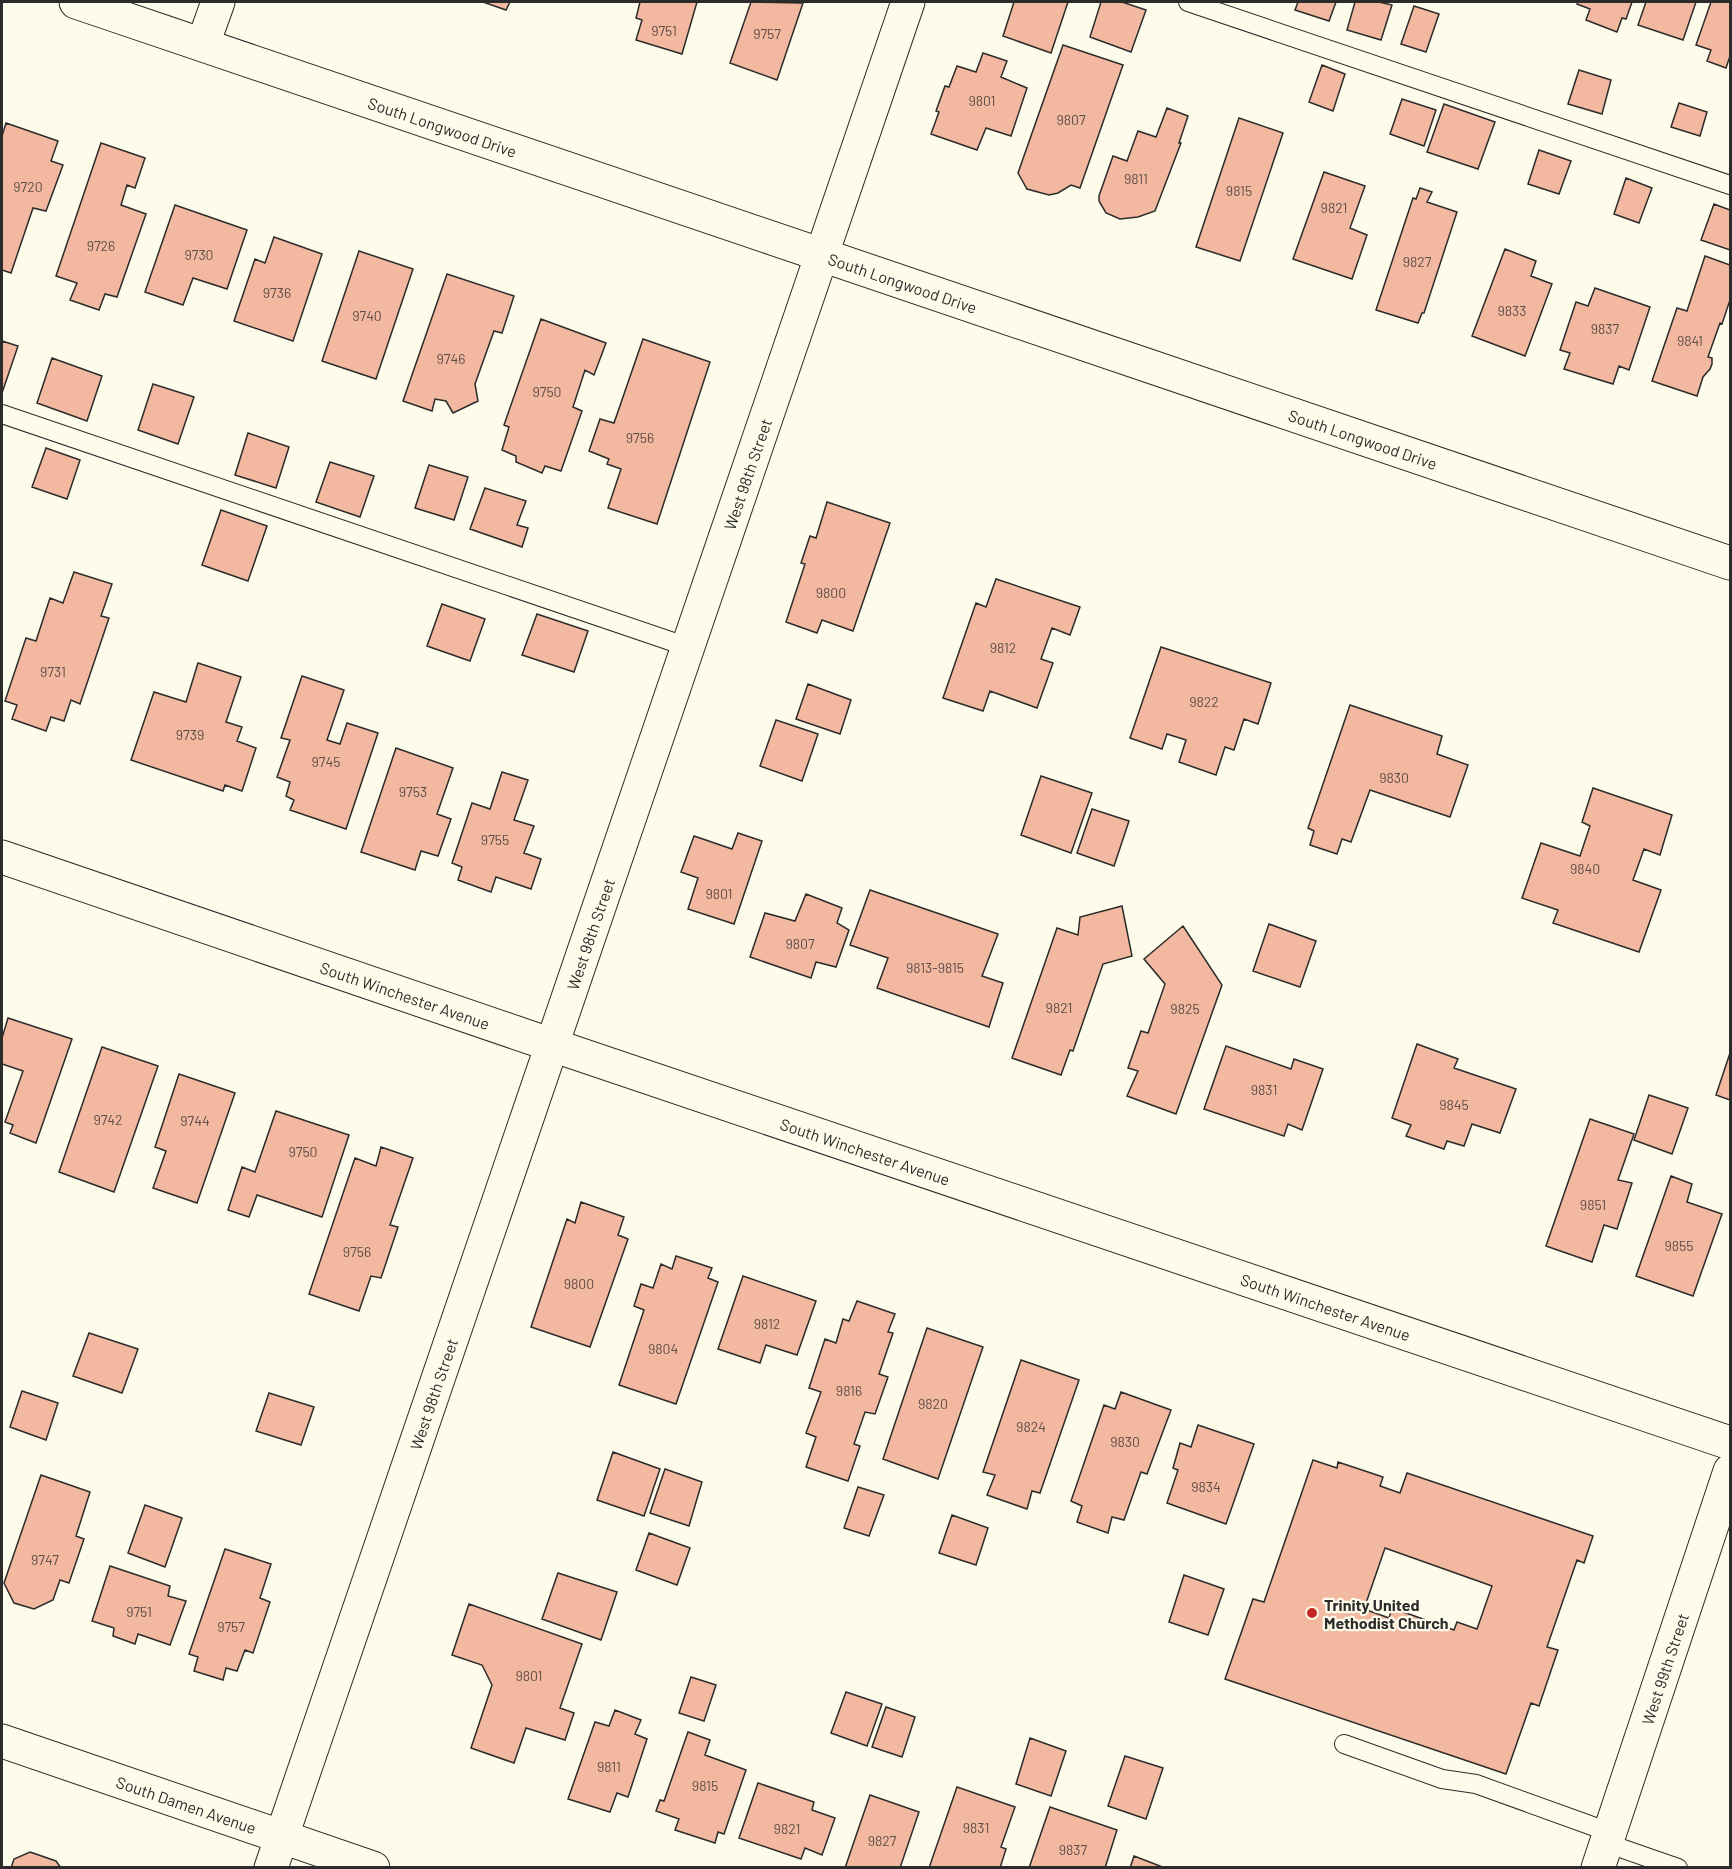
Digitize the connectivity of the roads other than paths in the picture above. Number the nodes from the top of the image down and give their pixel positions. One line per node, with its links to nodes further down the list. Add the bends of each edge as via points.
1 (76, 2): 5 (street, South Longwood Drive)
2 (218, 2): 5 (street)
3 (908, 2): 7 (street, West 98th Street)
4 (1188, 2): 6 (lane)
5 (203, 44): 7 (street, South Longwood Drive)
6 (1731, 184)
7 (822, 255): 9 (street, South Longwood Drive); 10 (street, West 98th Street)
8 (2, 414): 10 (lane)
9 (1731, 563)
10 (688, 647): 12 (street, West 98th Street)
11 (2, 856): 12 (street, South Winchester Avenue)
12 (552, 1045): 13 (street, South Winchester Avenue); 17 (street, West 98th Street)
13 (1731, 1443)
14 (1731, 1471): 18 (street, West 99th Street)
15 (2, 1741): 17 (street, South Damen Avenue)
16 (1344, 1744): 18 (lane, via 1442,1779 1476,1784)
17 (282, 1836): 19 (street, West 98th Street); 20 (street, South Damen Avenue)
18 (1604, 1847): 21 (lane)
19 (271, 1868)
20 (373, 1868)
21 (1678, 1868)

